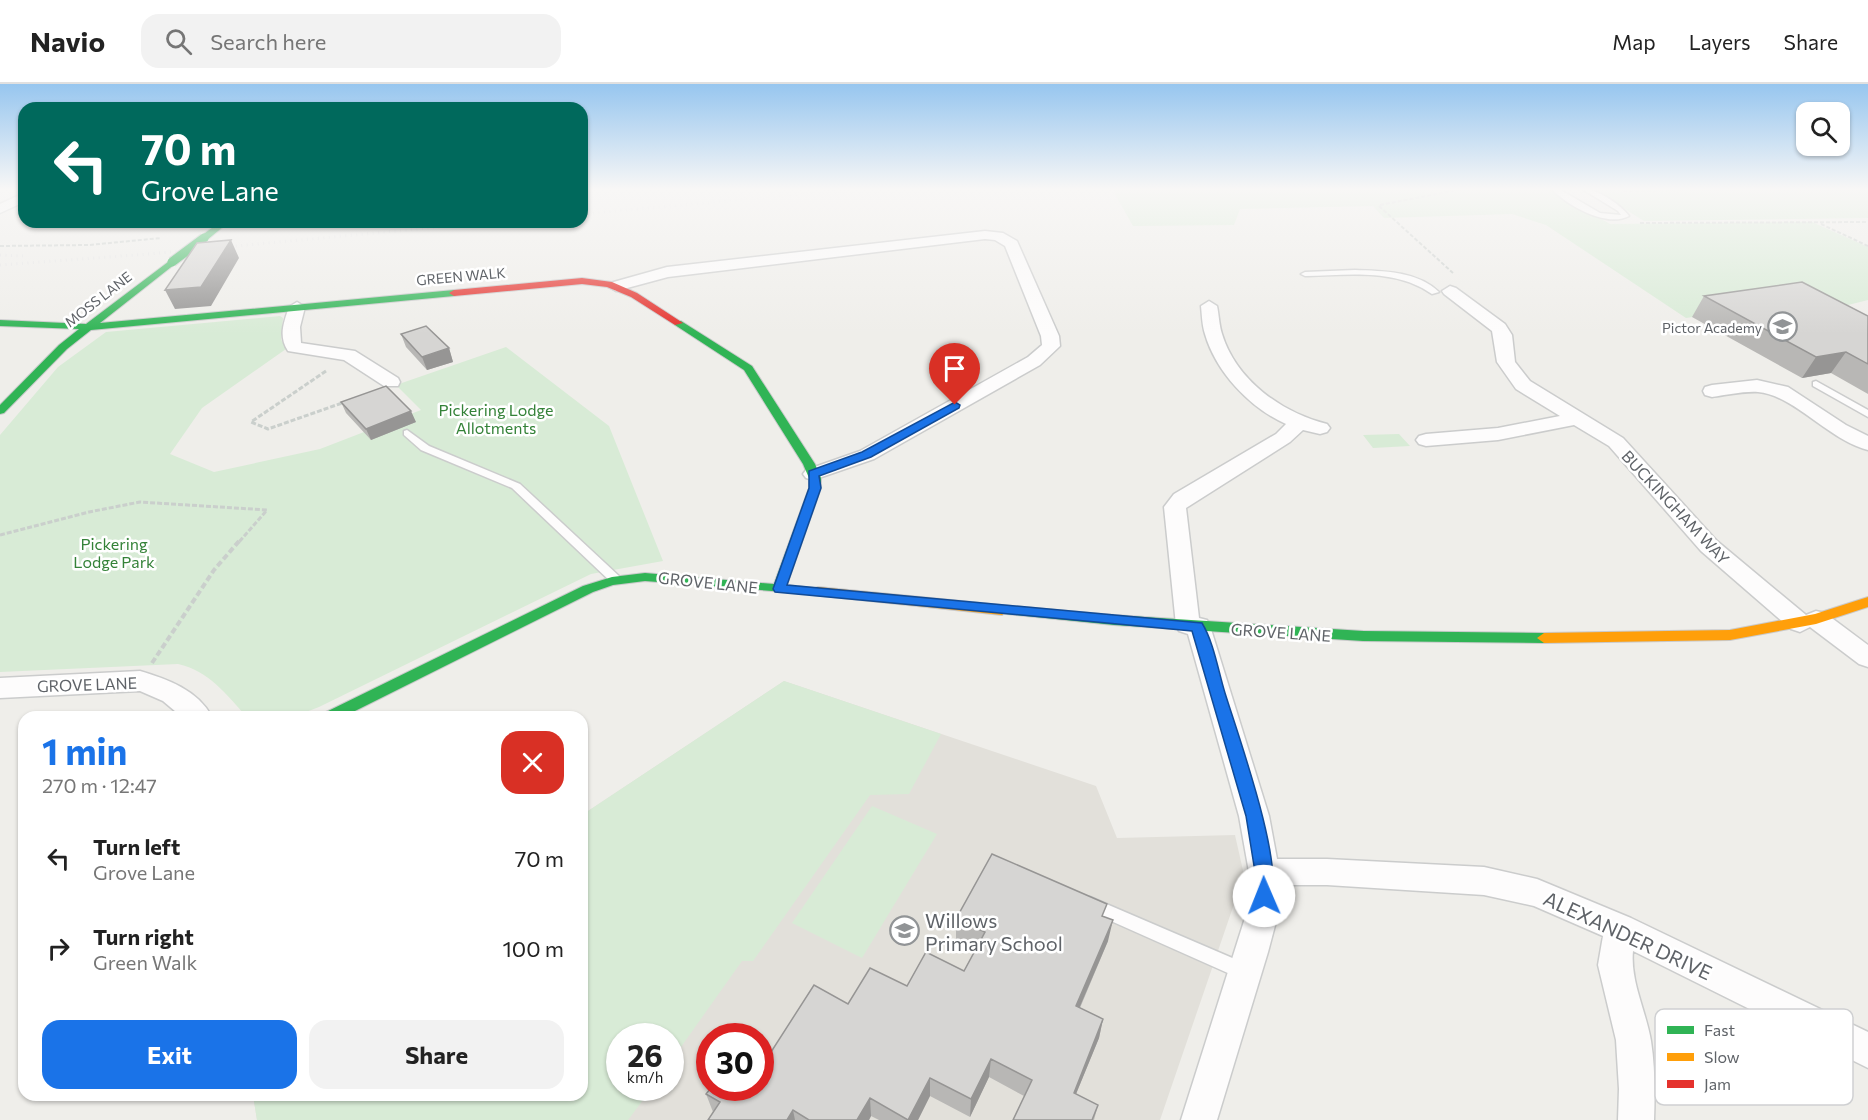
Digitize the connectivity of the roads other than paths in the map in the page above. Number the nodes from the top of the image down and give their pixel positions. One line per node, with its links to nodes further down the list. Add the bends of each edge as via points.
1 (205, 237): 10 (street, MOSS LANE, bridge)
2 (964, 237): 5 (street, via 677,270)
3 (1009, 237): 11 (street, via 1050,336)
4 (1305, 274): 6 (lane, via 1383,274)
5 (616, 286): 8 (street, GREEN WALK, via 582,281); 24 (street, GREEN WALK, via 748,368)
6 (1450, 290): 18 (street, BUCKINGHAM WAY, via 1499,328 1506,362 1516,378)
7 (1209, 306): 19 (street, via 1214,336 1234,370 1269,407)
8 (297, 307): 10 (street, GREEN WALK); 13 (street, via 291,332 294,347 348,355)
9 (0, 323): 10 (street, GREEN WALK)
10 (88, 327): 16 (street, MOSS LANE, via 54,355)
11 (1049, 348): 12 (street); 24 (street, via 1034,361 867,455)
12 (1067, 352)
13 (391, 382)
14 (1816, 384): 17 (lane)
15 (1728, 392): 23 (street, via 1757,386 1781,391)
16 (0, 411)
17 (1868, 414)
18 (1578, 418): 22 (street, via 1498,434); 28 (street, BUCKINGHAM WAY, via 1625,450 1709,546)
19 (1298, 423): 20 (street); 29 (street, via 1283,438 1175,507)
20 (1320, 428)
21 (407, 433): 25 (lane, via 425,448 516,486)
22 (1437, 434)
23 (1868, 444)
24 (813, 474): 26 (street, via 815,488)
25 (615, 579): 26 (street, GROVE LANE, via 654,577); 33 (street, GROVE LANE)
26 (779, 589): 29 (street, GROVE LANE)
27 (1868, 602): 28 (street, GROVE LANE)
28 (1808, 621): 29 (street, GROVE LANE, via 1730,635 1588,638 1363,636); 30 (street, BUCKINGHAM WAY)
29 (1193, 626): 34 (street, via 1254,816)
30 (1868, 658)
31 (0, 688): 32 (street, GROVE LANE, via 140,681 161,686)
32 (192, 711)
33 (341, 711)
34 (1264, 872): 36 (street, ALEXANDER DRIVE, via 1485,881 1537,893); 37 (street, via 1261,918)
35 (1073, 896): 37 (lane)
36 (1620, 928): 38 (street, ALEXANDER DRIVE); 42 (street, via 1615,965 1633,1040)
37 (1246, 972): 41 (street)
38 (1785, 1009)
39 (1853, 1043): 40 (street, ALEXANDER DRIVE)
40 (1868, 1050)
41 (1199, 1120)
42 (1636, 1120)

